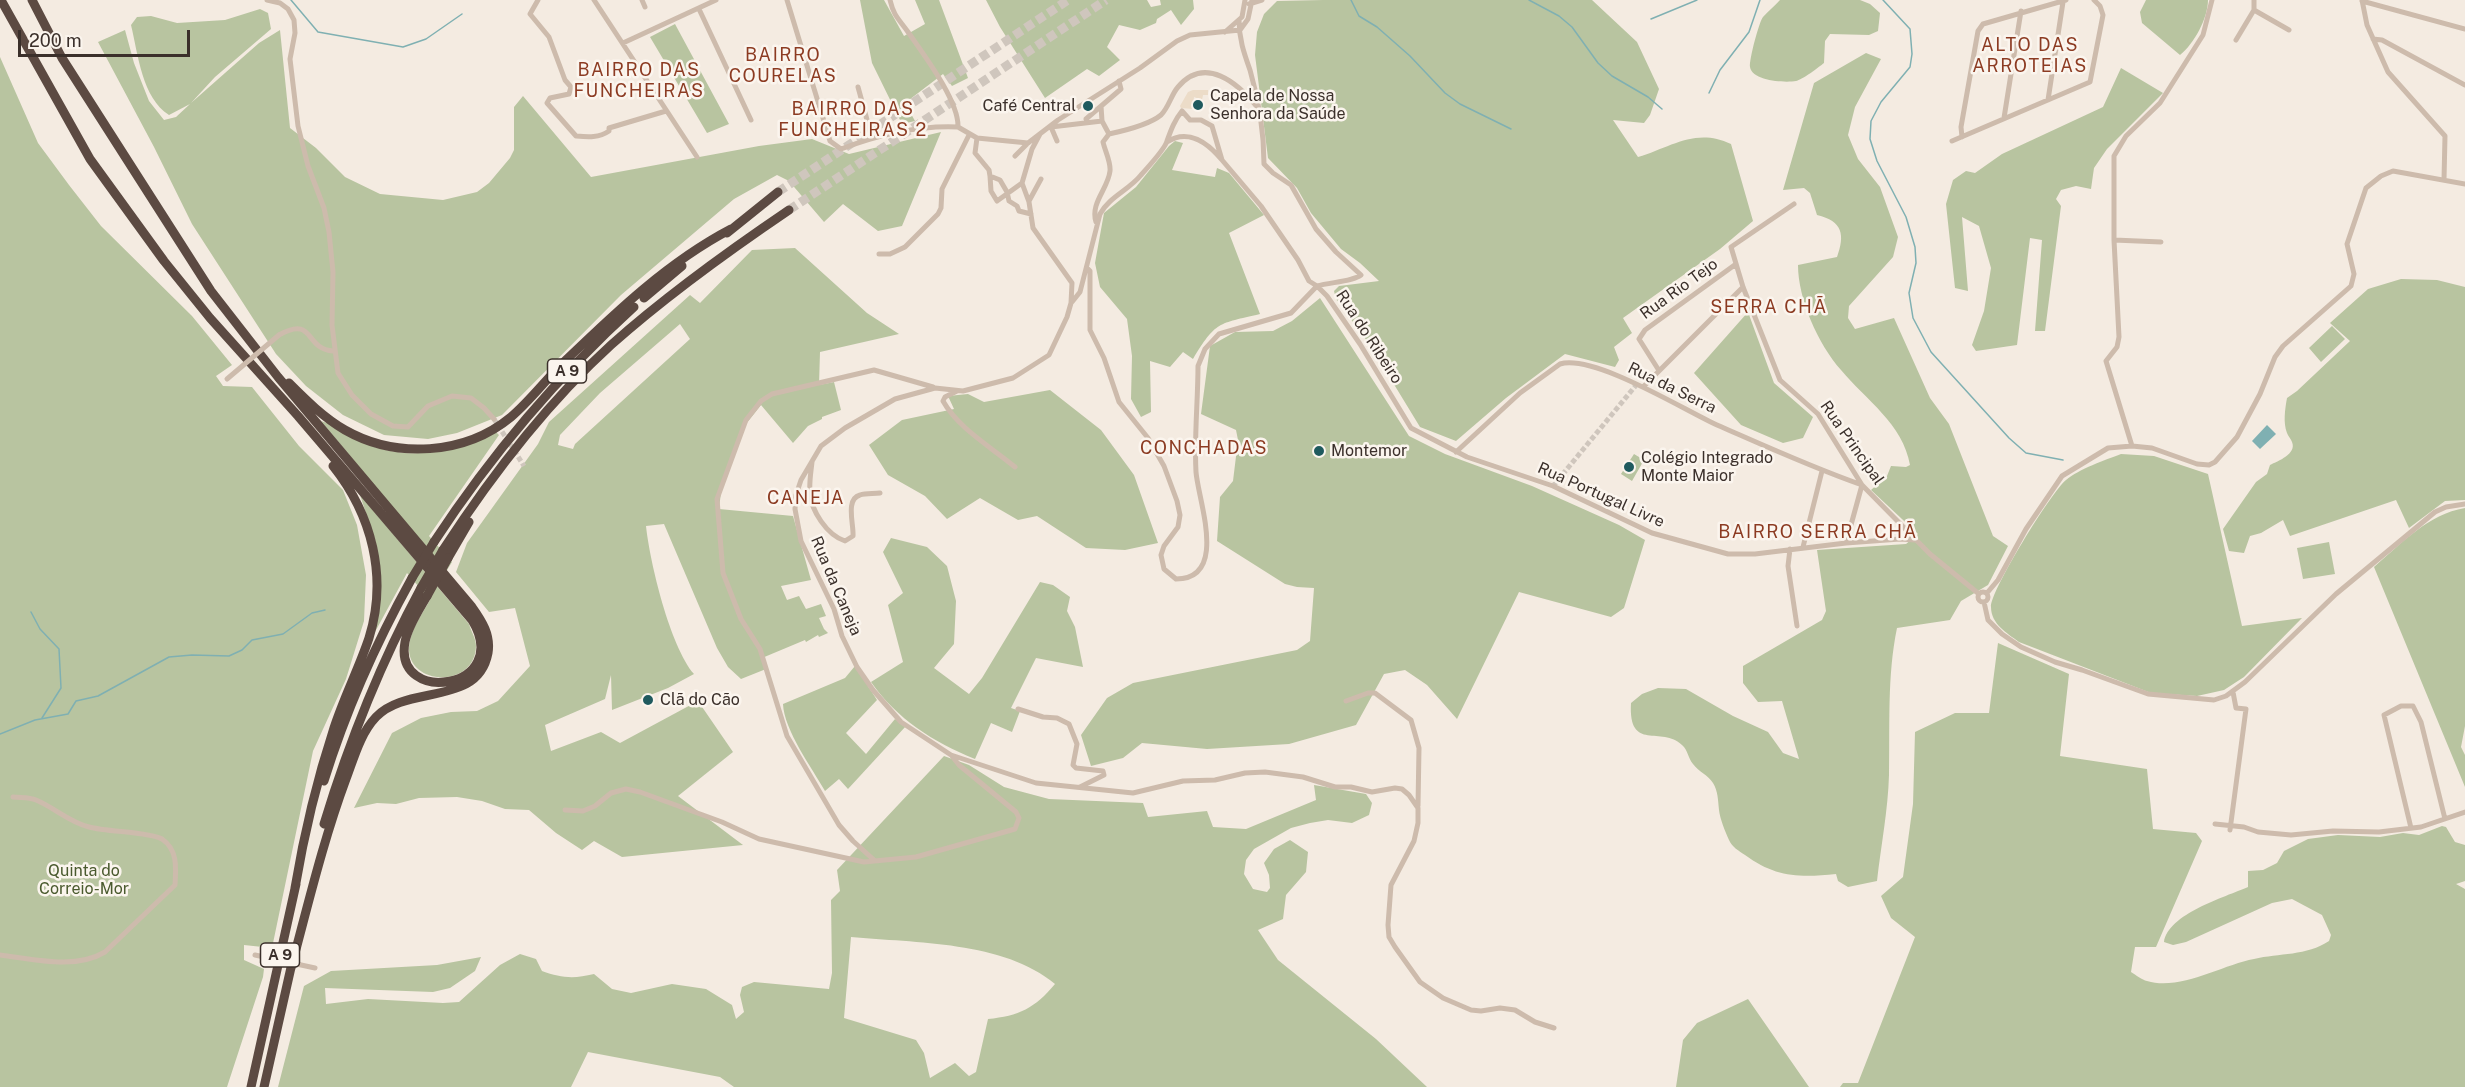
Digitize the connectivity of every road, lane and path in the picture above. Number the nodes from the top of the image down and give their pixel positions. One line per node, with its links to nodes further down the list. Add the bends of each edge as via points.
1 (1, 0): 85 (highway, via 99,173 210,318)
2 (32, 0): 80 (highway, via 62,58 196,270)
3 (267, 0): 79 (street, via 280,3 294,20 290,59 298,126 329,232)
4 (538, 0): 37 (street, via 530,14 549,37 571,87 569,94 550,98 547,103 576,136 604,135 609,128)
5 (594, 0): 30 (street)
6 (642, 0): 18 (street)
7 (716, 0): 20 (street)
8 (787, 0): 48 (street, via 830,141 841,149)
9 (890, 0): 42 (street, via 895,17 923,53 958,115)
10 (1245, 0): 19 (street)
11 (1262, 0): 17 (street)
12 (2094, 0): 34 (street, via 2103,15 2090,82)
13 (2212, 0): 71 (street, via 2203,34 2160,103 2126,136 2115,153)
14 (2254, 0): 21 (street)
15 (2065, 1): 22 (street); 34 (street)
16 (2362, 1): 24 (street); 28 (street)
17 (1252, 2): 19 (street); 25 (street)
18 (645, 7)
19 (1245, 7): 23 (street)
20 (699, 9): 30 (street); 39 (street)
21 (2254, 10): 26 (street); 29 (street)
22 (2021, 11): 38 (street); 47 (street, via 1983,24 1978,31)
23 (1239, 20): 25 (street, Rua do Ribeiro); 27 (street)
24 (2465, 29)
25 (1239, 30): 27 (street); 36 (street, Rua do Ribeiro)
26 (2289, 30)
27 (1223, 32): 31 (street, via 1186,36)
28 (2373, 39): 32 (street, via 2382,40); 60 (street, via 2388,72 2445,136)
29 (2236, 40)
30 (623, 44): 37 (street)
31 (1119, 81): 35 (street, via 1121,88); 43 (street)
32 (2465, 85)
33 (858, 87): 48 (street)
34 (2048, 100): 38 (street)
35 (1101, 106): 40 (street); 41 (street)
36 (1259, 110): 45 (street, via 1230,80 1201,72 1177,89 1162,114 1123,132); 76 (street, Rua do Ribeiro, via 1264,164 1291,185 1316,229 1361,275)
37 (666, 111): 56 (street)
38 (2004, 118): 47 (street)
39 (750, 120)
40 (1102, 121): 41 (street); 45 (street)
41 (1087, 122): 43 (street)
42 (958, 127): 46 (street); 48 (street, via 908,130)
43 (1051, 127): 44 (street); 50 (street)
44 (1040, 134): 53 (street); 54 (street)
45 (1109, 134): 69 (street, via 1104,142 1111,169 1099,196)
46 (969, 135): 49 (street); 73 (street, via 942,189 938,214 905,247)
47 (1962, 137): 51 (street)
48 (872, 138)
49 (977, 138): 53 (street); 58 (street, via 975,153)
50 (1057, 141)
51 (1952, 141)
52 (1167, 142): 57 (street, via 1187,136 1208,145); 57 (street, via 1182,111 1191,120 1212,126); 69 (street, via 1135,183 1104,207)
53 (1028, 143): 54 (street); 55 (street)
54 (1031, 154): 61 (street)
55 (1015, 156)
56 (698, 157)
57 (1222, 160): 76 (street, via 1261,206 1309,281)
58 (990, 176): 64 (street, via 1000,180); 64 (street, via 995,199)
59 (1041, 179): 65 (street)
60 (2444, 180): 62 (street); 88 (street, via 2393,171 2367,188 2347,244 2354,274 2351,286 2283,346 2237,437 2215,462 2197,464 2152,448)
61 (1022, 183): 64 (street); 65 (street)
62 (2465, 184)
63 (778, 192): 70 (highway, A 9)
64 (1007, 195): 68 (street, via 1019,211)
65 (1029, 202): 68 (street)
66 (1794, 204): 74 (street, Rua Principal, via 1731,247)
67 (789, 210): 100 (highway, A 9, bridge, via 694,277 583,373 521,442 473,506)
68 (1031, 214): 78 (street, via 1033,228 1072,283)
69 (1096, 223): 75 (street)
70 (731, 229): 80 (highway, via 666,271 563,363 511,417 458,444 418,449 369,441 336,424); 119 (highway, A 9, bridge, via 652,291 556,382 492,458 434,542 378,643 344,723 315,810)
71 (2114, 240): 72 (street); 88 (street, via 2119,337 2117,348 2106,361)
72 (2161, 242)
73 (879, 254)
74 (1736, 264): 77 (street, Rua Principal); 81 (street, Rua Rio Tejo, via 1645,330 1639,339)
75 (1087, 268): 76 (street, via 1090,330 1119,402 1148,438 1177,501 1178,527 1161,555 1164,569 1176,579 1196,572 1203,563 1208,543 1196,473 1198,366 1205,349 1219,334 1291,313); 78 (street, Rua da Caneja, via 1080,292)
76 (1317, 286): 89 (street, Rua do Ribeiro, via 1360,344 1411,428)
77 (1743, 287): 81 (street); 93 (street, Rua Principal, via 1780,380 1818,414)
78 (1071, 303): 86 (street, Rua da Caneja, via 1048,355 1013,378)
79 (333, 351): 82 (street, bridge, via 325,351 305,331 294,327); 87 (street, via 338,374 352,395 371,414 393,426 408,427 428,406 452,396 471,398)
80 (268, 364): 122 (highway, via 478,615 489,647 482,669 469,682 453,690 394,704 367,729 334,813)
81 (1658, 369): 83 (street)
82 (227, 379)
83 (1640, 385): 89 (street, Rua da Serra, via 1596,369 1563,363 1524,390); 92 (street, Rua da Serra, via 1706,420)
84 (935, 388): 86 (street, Rua da Caneja); 90 (street, Rua da Caneja, via 895,399 845,428 821,446); 118 (street, via 874,370 772,394 761,400 746,420 717,499 723,573 741,619 760,649 787,736 839,825)
85 (272, 389): 100 (highway, via 478,630 481,649 476,664 465,676 451,682 426,681 406,661 406,637); 119 (highway, via 356,499 371,539 377,579 370,634 322,766)
86 (958, 391): 91 (street, via 945,397 945,405 960,423)
87 (494, 419)
88 (2132, 446): 101 (street, via 2108,448 2062,476)
89 (1456, 452): 99 (street, Rua Portugal Livre, via 1553,486 1669,539 1739,555)
90 (813, 458): 94 (street, via 809,490 812,504 830,532 840,539 846,541 853,536 855,497); 108 (street, Rua da Caneja, via 801,480 795,509 801,542 834,609 842,636 857,667 901,722)
91 (1015, 467)
92 (1822, 471): 93 (street, Rua da Serra); 98 (street)
93 (1862, 485): 96 (street, Rua Principal); 97 (street)
94 (880, 493)
95 (2465, 504): 105 (street, via 2435,512 2336,594)
96 (1915, 540): 97 (street, Rua Portugal Livre); 102 (street, Rua Principal)
97 (1846, 543): 98 (street, Rua Portugal Livre)
98 (1803, 547): 99 (street, Rua Portugal Livre)
99 (1790, 549): 104 (street, via 1788,566)
100 (424, 592): 122 (highway, A 9, via 381,668 344,759 318,847)
101 (1987, 593): 102 (street); 103 (street)
102 (1979, 594): 103 (street, via 1978,599)
103 (1984, 602): 105 (street, via 1988,620 2002,634 2055,662 2155,696 2214,700)
104 (1797, 626)
105 (2233, 692): 116 (street, via 2236,708 2246,709)
106 (1346, 701): 111 (street, via 1375,693 1411,720 1419,748)
107 (1018, 709): 109 (street, via 1069,724 1077,744 1073,765 1103,771 1104,775)
108 (951, 755): 109 (street, via 1036,783); 118 (street, via 1016,812 1019,818 1015,829 916,856)
109 (1078, 787): 111 (street, via 1133,793 1183,781 1265,772 1372,792 1402,789)
110 (14, 797): 120 (street, via 34,799 91,828 162,840 172,849 177,862 176,879 175,885 94,959 50,961)
111 (1418, 808): 124 (street, via 1414,841 1391,885 1388,925 1395,947 1420,982 1443,998 1470,1010 1515,1010)
112 (565, 810): 118 (street, via 583,811 611,793 626,789 759,839 864,862)
113 (2465, 812): 114 (street)
114 (2445, 819): 117 (street); 117 (street, via 2421,722 2413,706 2401,706 2384,715)
115 (2215, 824): 116 (street)
116 (2231, 827): 117 (street, via 2291,835)
117 (2411, 828)
118 (874, 860)
119 (295, 888): 125 (highway, A 9)
120 (0, 955)
121 (255, 955): 123 (street, bridge)
122 (291, 968): 126 (highway, A 9)
123 (315, 968)
124 (1554, 1028)
125 (251, 1087)
126 (264, 1087)

